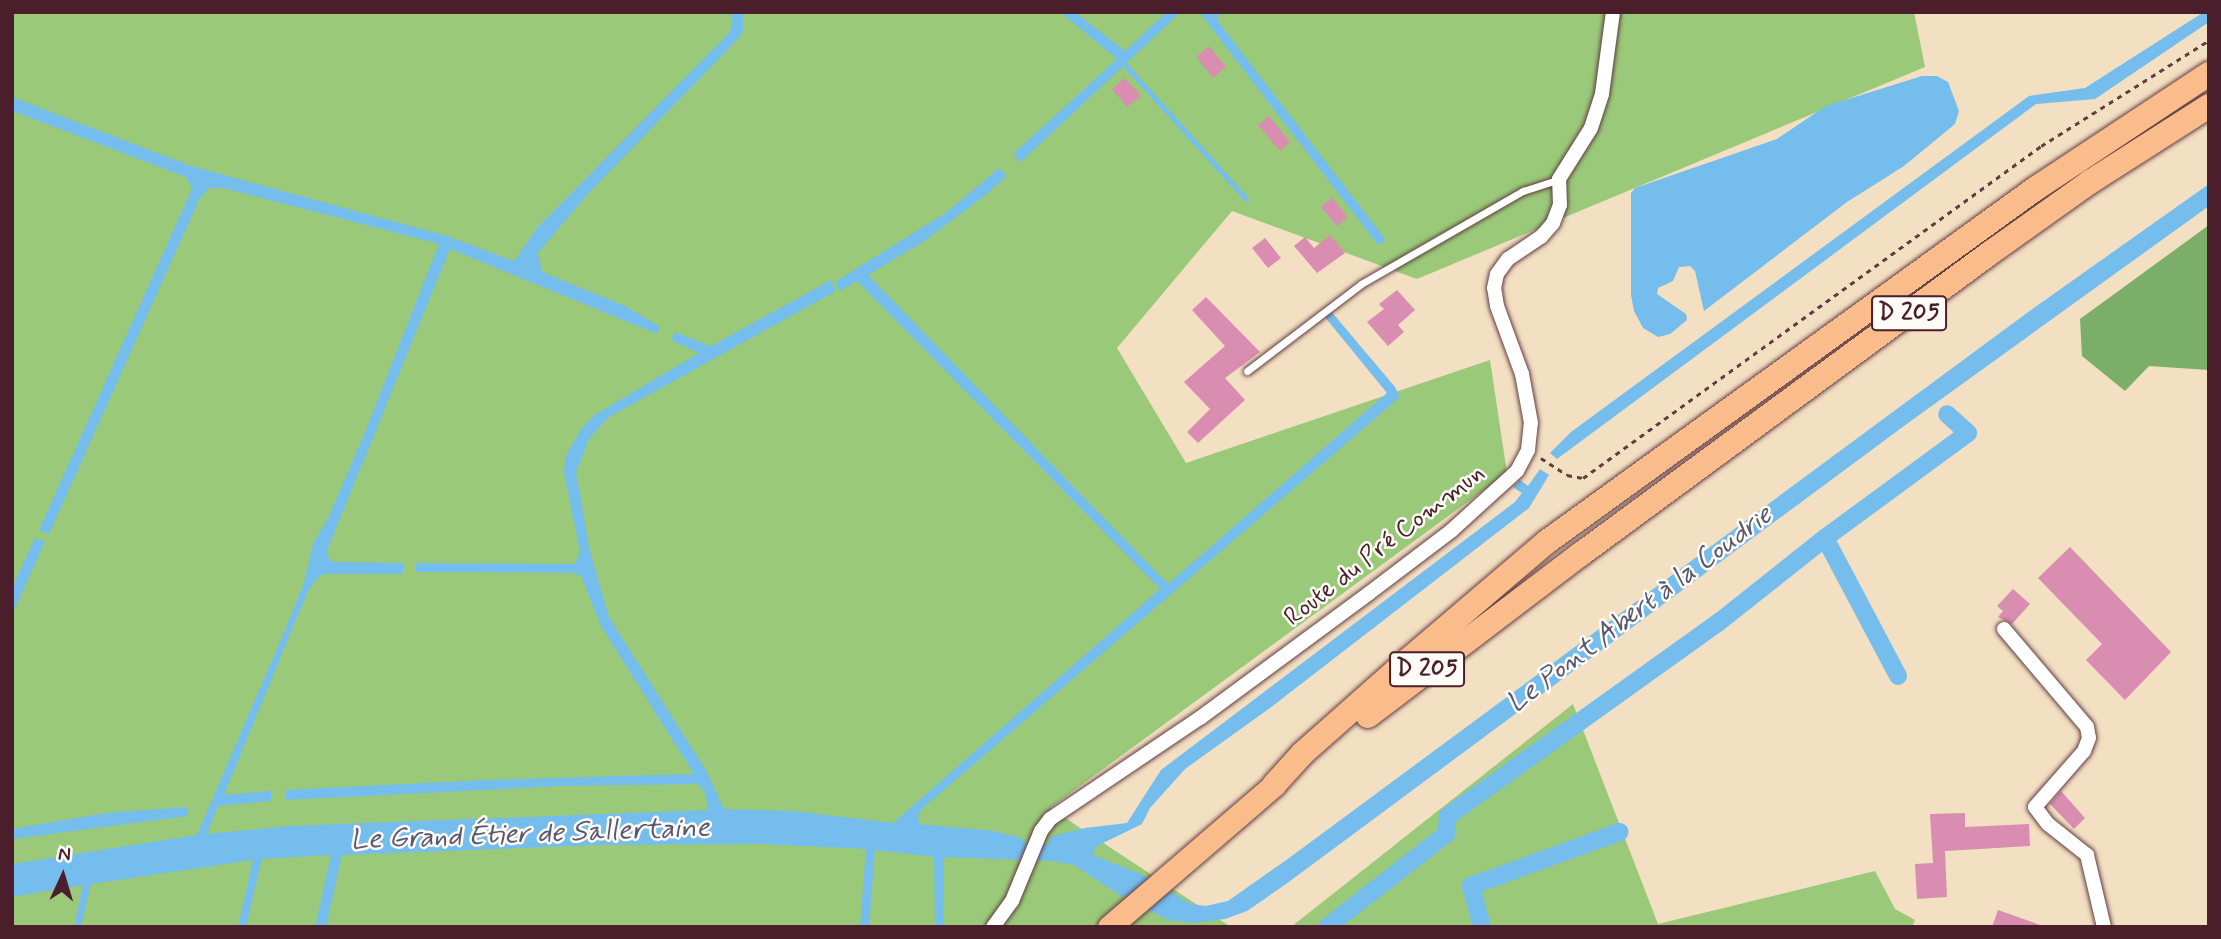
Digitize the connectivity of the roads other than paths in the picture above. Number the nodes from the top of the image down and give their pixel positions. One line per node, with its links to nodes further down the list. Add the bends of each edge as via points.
1 (1613, 12): 4 (street, via 1595,117)
2 (2209, 74): 7 (highway, D 205, via 2035,189 1548,541 1303,753)
3 (2209, 106): 7 (highway, D 205, via 1979,261 1423,672 1311,762)
4 (1559, 179): 5 (lane, via 1523,191 1361,284); 8 (street, Route du Pré Commun, via 1560,205 1553,222 1496,274 1494,288 1528,404 1531,435 1517,471 1451,531 1200,718 1064,808 1041,831 1012,901)
5 (1247, 371)
6 (2004, 629): 10 (street, via 2087,727 2084,751 2035,807 2048,824 2087,855)
7 (1274, 785): 9 (main road, D 205)
8 (993, 927)
9 (1109, 927)
10 (2104, 927)

